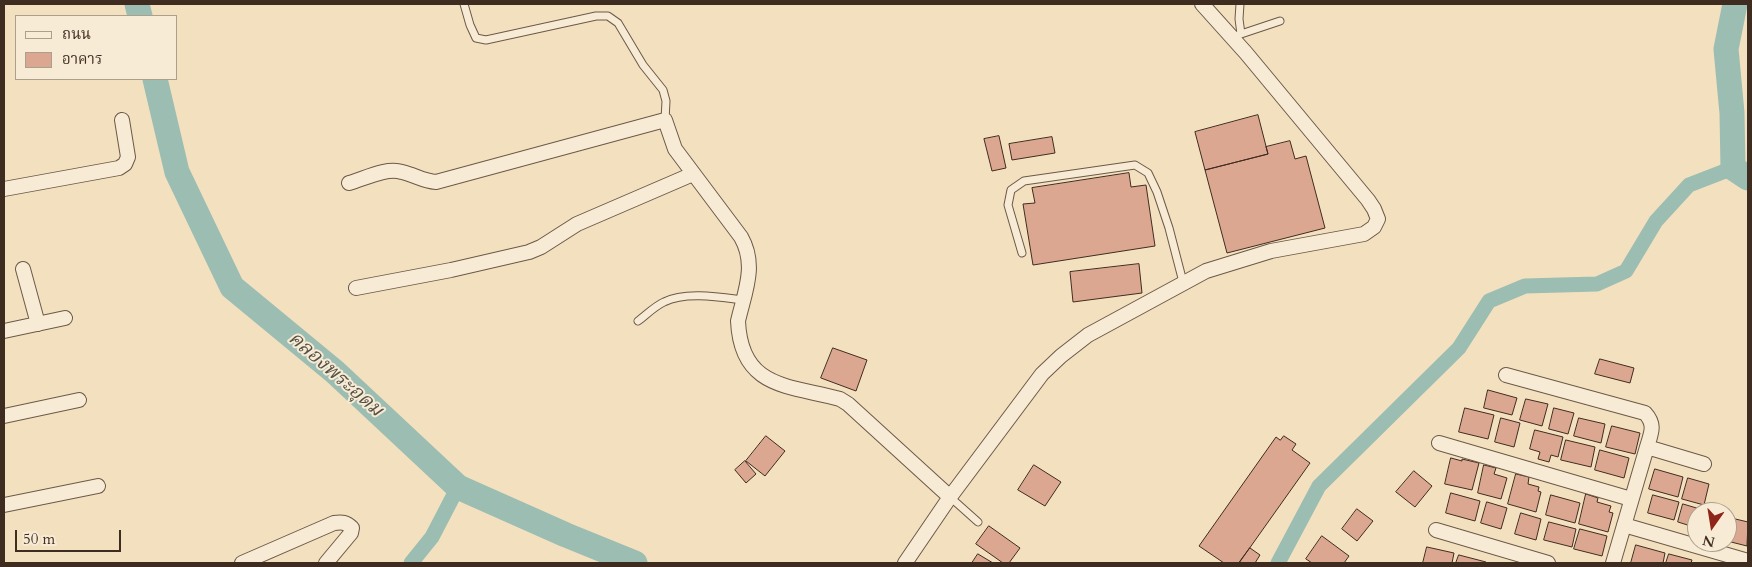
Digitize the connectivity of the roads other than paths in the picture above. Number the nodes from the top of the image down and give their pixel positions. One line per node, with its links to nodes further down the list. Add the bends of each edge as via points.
1 (464, 4): 7 (lane, via 476,38 486,40 608,16 618,23 643,65 663,90)
2 (1202, 4): 5 (street)
3 (1240, 4): 5 (lane)
4 (1280, 21): 5 (lane)
5 (1236, 35): 13 (street, via 1374,209 1378,219 1374,227 1364,234 1263,254 1206,271)
6 (122, 120): 10 (street, via 128,157 119,168)
7 (665, 120): 8 (street, via 675,149); 9 (street, via 436,182 393,170)
8 (694, 174): 14 (street, via 577,224 529,252); 15 (street, via 748,248 750,268)
9 (349, 183)
10 (4, 189)
11 (1022, 253): 13 (lane, via 1008,205 1011,190 1024,181 1135,165 1148,173 1157,192)
12 (23, 268): 18 (street)
13 (1183, 282): 27 (street, via 1088,335 1061,356 1042,374)
14 (356, 288)
15 (743, 300): 17 (lane, via 678,297 664,302); 27 (street, via 738,330 753,367 762,376 840,399)
16 (65, 318): 18 (street)
17 (638, 321)
18 (38, 324): 19 (street)
19 (4, 331)
20 (1506, 375): 24 (street, via 1645,413 1652,428)
21 (78, 400): 22 (street)
22 (4, 416)
23 (1439, 443): 28 (street)
24 (1647, 447): 25 (street); 28 (street)
25 (1704, 464)
26 (98, 486): 29 (street)
27 (950, 497): 30 (lane); 36 (street)
28 (1631, 499): 31 (street)
29 (4, 505)
30 (978, 522)
31 (1624, 525): 33 (street); 38 (street)
32 (1436, 530): 37 (street)
33 (1748, 561)
34 (242, 563): 35 (street, via 334,523 347,524 352,528 351,533)
35 (326, 563)
36 (905, 563)
37 (1548, 563)
38 (1612, 563)

